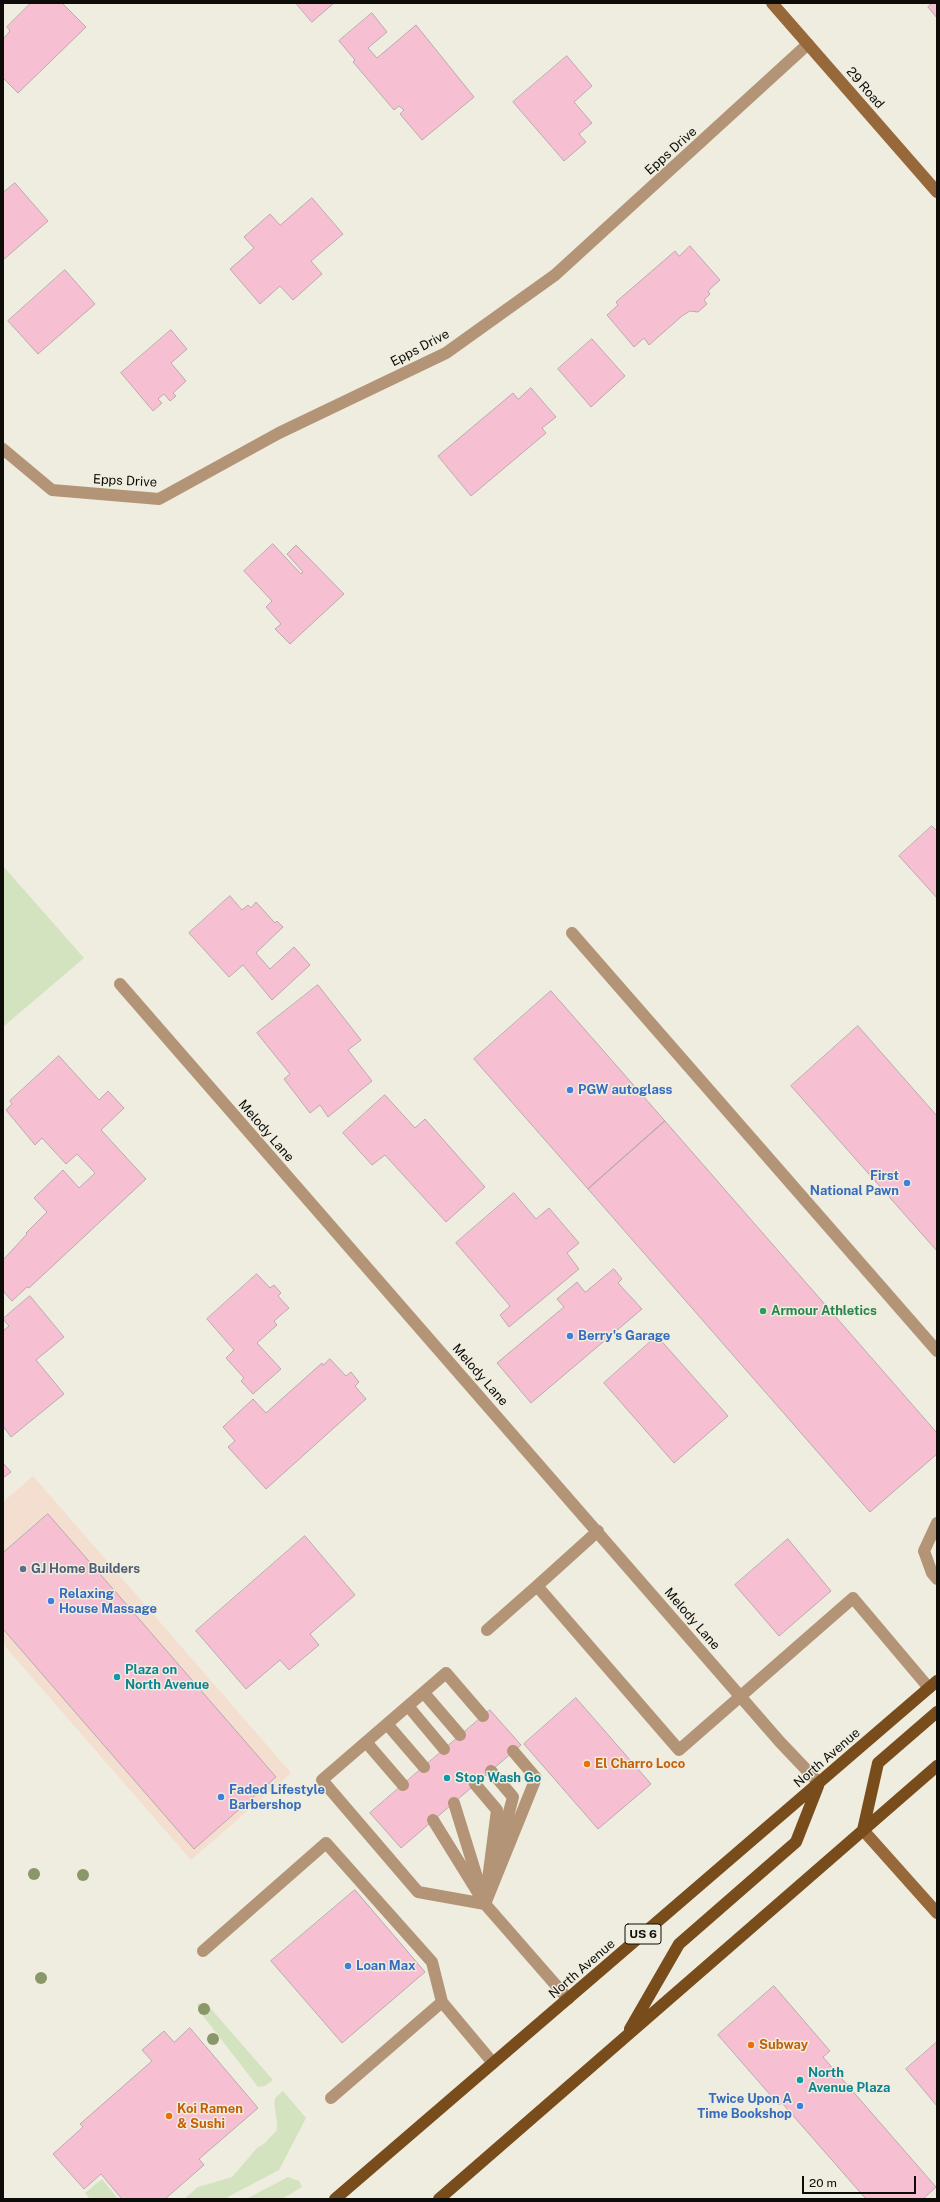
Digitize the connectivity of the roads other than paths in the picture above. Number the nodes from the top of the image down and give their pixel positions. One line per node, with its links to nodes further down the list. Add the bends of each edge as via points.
1 (772, 3): 2 (main road, 29 Road)
2 (808, 44): 3 (main road, 29 Road); 4 (street, Epps Drive, via 555,275 446,353 279,433 159,499 52,490)
3 (937, 192)
4 (3, 449)
5 (572, 933): 7 (street)
6 (120, 984): 9 (street, Melody Lane)
7 (937, 1351)
8 (937, 1523): 10 (street, via 924,1551 932,1573)
9 (598, 1532): 11 (street); 15 (street, Melody Lane)
10 (937, 1579)
11 (537, 1586): 12 (street); 15 (street, via 680,1750)
12 (487, 1630)
13 (933, 1684): 15 (street, via 853,1598); 27 (main road, North Avenue / US 6)
14 (424, 1693): 16 (street); 18 (street, via 446,1673); 20 (street)
15 (741, 1697): 27 (street, Melody Lane)
16 (408, 1706): 19 (street); 22 (street)
17 (937, 1712): 32 (main road, via 878,1763)
18 (483, 1716)
19 (387, 1724): 21 (street); 25 (street)
20 (460, 1735)
21 (366, 1742): 29 (street); 33 (street, via 322,1780 418,1892)
22 (444, 1749)
23 (513, 1751): 33 (street, via 536,1778)
24 (937, 1766): 32 (main road)
25 (424, 1767)
26 (491, 1771): 33 (street, via 513,1797)
27 (819, 1783): 36 (main road, North Avenue / US 6); 38 (main road, via 796,1842 679,1944)
28 (475, 1784): 33 (street, via 497,1810)
29 (403, 1785)
30 (454, 1803): 33 (street)
31 (433, 1820): 33 (street)
32 (863, 1830): 34 (main road); 38 (main road)
33 (485, 1904): 36 (street)
34 (937, 1913)
35 (203, 1951): 37 (street, via 326,1843 432,1962)
36 (568, 1999): 39 (main road, North Avenue / US 6)
37 (442, 2002): 39 (street); 40 (street)
38 (626, 2037): 42 (main road)
39 (493, 2063): 41 (main road, North Avenue / US 6)
40 (331, 2098)
41 (335, 2199)
42 (439, 2199)

